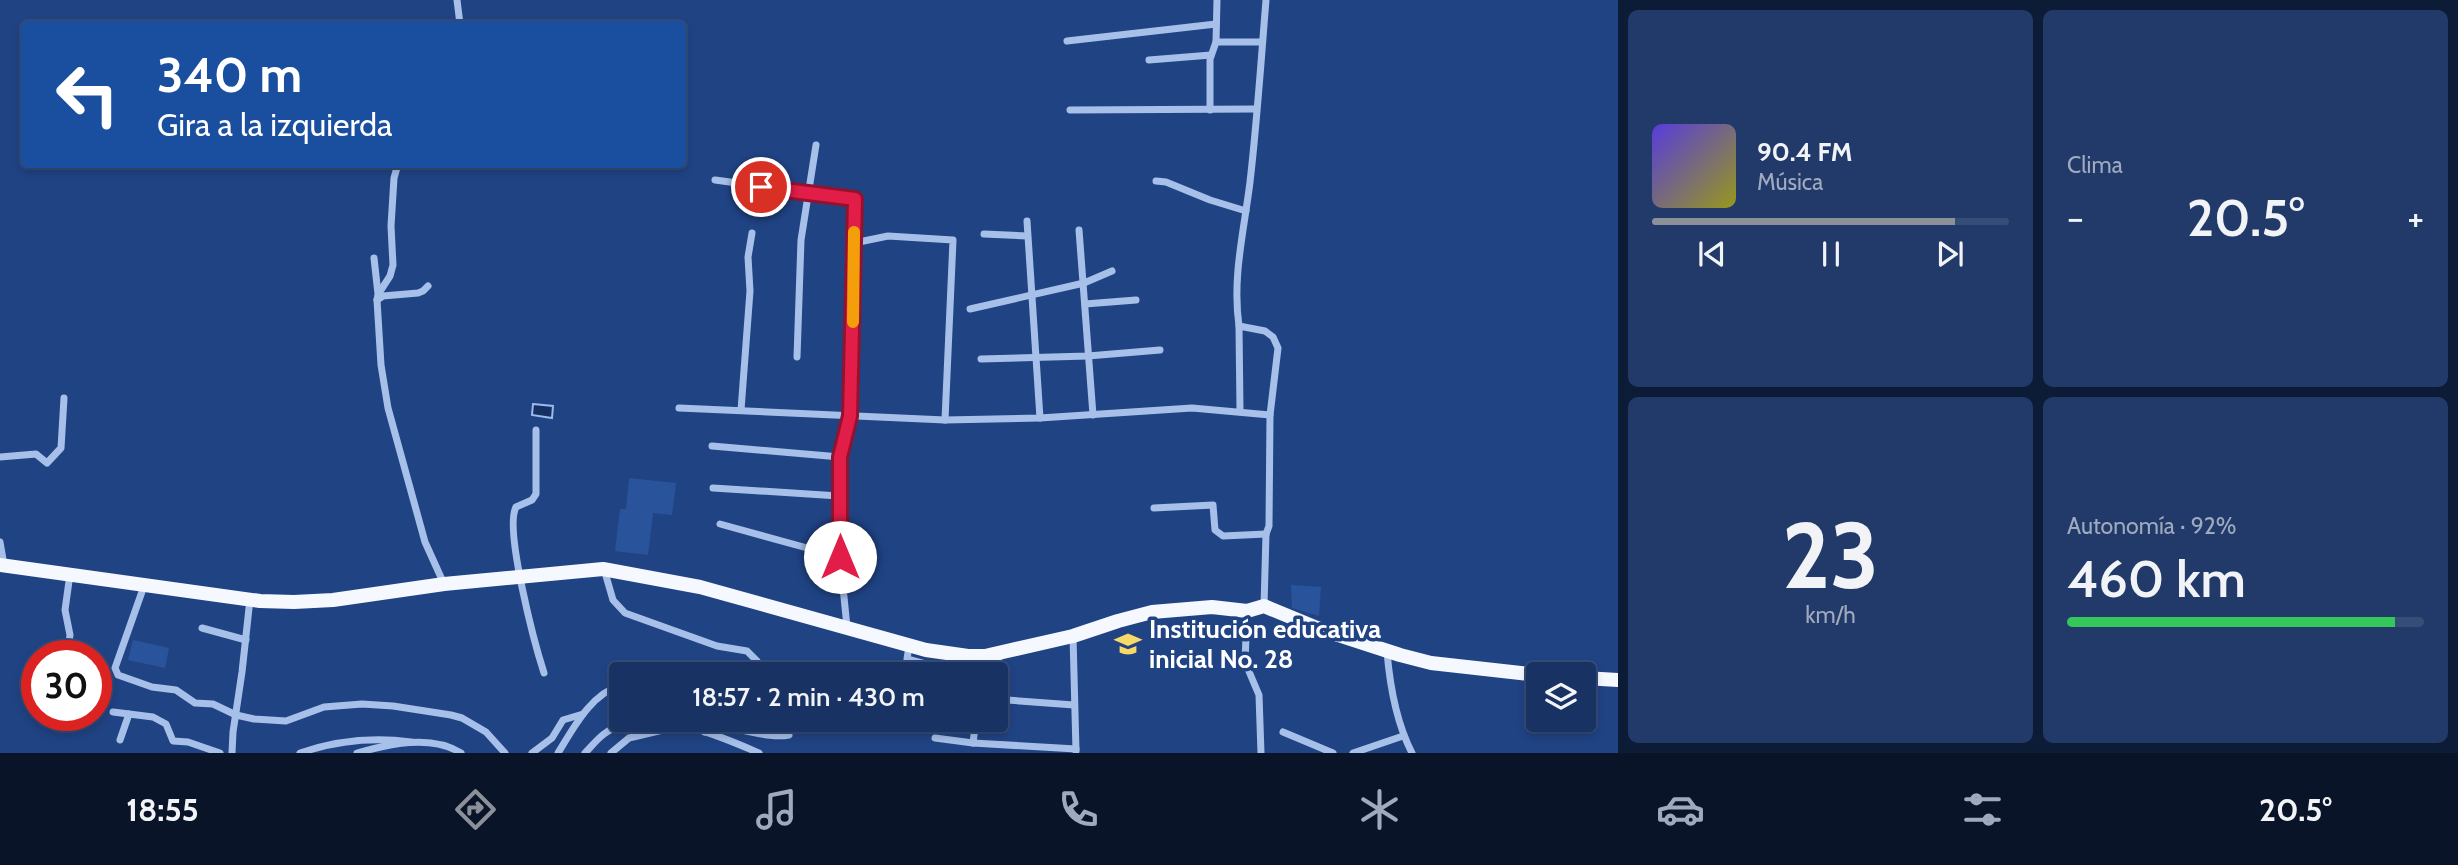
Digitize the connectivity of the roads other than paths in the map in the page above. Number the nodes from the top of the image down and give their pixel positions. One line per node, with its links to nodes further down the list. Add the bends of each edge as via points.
1 (457, 0): 4 (street)
2 (1217, 0): 5 (street)
3 (1266, 0): 8 (street)
4 (460, 21)
5 (1216, 24): 6 (street); 7 (street)
6 (1067, 41)
7 (1216, 42): 8 (street); 9 (street)
8 (1262, 42): 11 (street)
9 (1211, 55): 10 (street); 13 (street)
10 (1149, 60)
11 (1256, 109): 13 (street); 19 (street)
12 (1070, 110): 13 (street)
13 (1210, 110)
14 (816, 145): 18 (street)
15 (397, 168): 30 (street, via 391,226 393,265)
16 (715, 180): 18 (street)
17 (1156, 181): 19 (street)
18 (807, 193): 25 (street, via 855,199); 38 (street)
19 (1246, 211): 35 (street, via 1237,273)
20 (1027, 222): 24 (street)
21 (1079, 230): 28 (street)
22 (752, 233): 43 (street)
23 (984, 234): 24 (street)
24 (1027, 236): 31 (street)
25 (854, 243): 47 (street); 49 (street, via 888,236 953,240)
26 (374, 258): 30 (street)
27 (1112, 271): 28 (street)
28 (1084, 283): 31 (street); 33 (street)
29 (428, 286): 30 (street, via 418,293)
30 (377, 297): 65 (street, via 388,408 425,542)
31 (1030, 297): 34 (street); 39 (street)
32 (1136, 300): 33 (street)
33 (1085, 304): 37 (street)
34 (970, 309)
35 (1239, 326): 44 (street); 46 (street, via 1265,331 1278,348)
36 (1160, 350): 37 (street)
37 (1088, 356): 39 (street); 45 (street)
38 (797, 357)
39 (1035, 358): 40 (street); 48 (street)
40 (981, 359)
41 (64, 398): 52 (street, via 61,448 47,463 36,454)
42 (679, 408): 43 (street)
43 (741, 411): 47 (street)
44 (1240, 411): 45 (street, via 1192,408); 46 (street)
45 (1093, 415): 48 (street)
46 (1270, 415): 58 (street)
47 (850, 416): 49 (street); 53 (street)
48 (1040, 418): 49 (street)
49 (945, 420)
50 (536, 430): 64 (street, via 536,495 513,514)
51 (712, 446): 53 (street)
52 (0, 457)
53 (840, 457): 55 (street)
54 (713, 488): 55 (street)
55 (839, 496): 60 (street)
56 (1154, 508): 58 (street, via 1213,505 1215,530 1223,536)
57 (720, 524): 60 (street)
58 (1266, 534): 68 (street)
59 (0, 542): 61 (street)
60 (840, 557): 70 (street)
61 (2, 565): 63 (highway)
62 (603, 569): 64 (highway); 70 (highway, via 700,587); 78 (street, via 613,600 625,613 717,646 747,651)
63 (70, 574): 66 (highway); 73 (street, via 65,610)
64 (521, 577): 65 (highway); 81 (street)
65 (444, 584): 67 (highway, via 333,600)
66 (144, 586): 67 (highway); 91 (street, via 115,671 118,676 176,690 195,703 213,704)
67 (250, 598): 74 (street)
68 (1264, 606): 69 (highway); 76 (highway)
69 (1247, 611): 72 (highway, via 1212,607 1152,612); 116 (street, via 1245,662 1259,695)
70 (847, 627): 75 (highway)
71 (202, 628): 74 (street)
72 (1073, 636): 77 (highway); 87 (street)
73 (69, 640)
74 (246, 640): 91 (street)
75 (909, 645): 77 (highway, via 968,656); 79 (street, via 907,659)
76 (1387, 652): 82 (highway, via 1431,663); 99 (street)
77 (1001, 653): 80 (street)
78 (756, 662)
79 (918, 662)
80 (998, 662)
81 (544, 673)
82 (1526, 674)
83 (1596, 679): 84 (highway)
84 (1618, 680)
85 (609, 689): 90 (street)
86 (1008, 700): 87 (street)
87 (1074, 705): 104 (street)
88 (113, 712): 89 (street)
89 (130, 714): 101 (street); 105 (street, via 166,724 173,741)
90 (584, 714): 111 (street, via 563,720 551,738); 112 (street)
91 (236, 715): 106 (street); 110 (street, via 286,721 324,707 393,706 462,718 486,732)
92 (609, 731): 113 (street)
93 (655, 732): 114 (street, via 629,738)
94 (704, 732): 115 (street)
95 (743, 732): 96 (street, via 789,735)
96 (784, 732)
97 (974, 732): 103 (street)
98 (1283, 732): 117 (street)
99 (1403, 736): 118 (street); 119 (street)
100 (935, 738): 103 (street)
101 (120, 740)
102 (411, 742): 107 (street, via 363,741); 108 (street); 109 (street, via 452,747)
103 (973, 743): 104 (street)
104 (1076, 751)
105 (220, 753)
106 (232, 753)
107 (300, 753)
108 (357, 753)
109 (461, 753)
110 (505, 753)
111 (532, 753)
112 (558, 753)
113 (585, 753)
114 (611, 753)
115 (759, 753)
116 (1261, 753)
117 (1333, 753)
118 (1353, 753)
119 (1412, 753)

